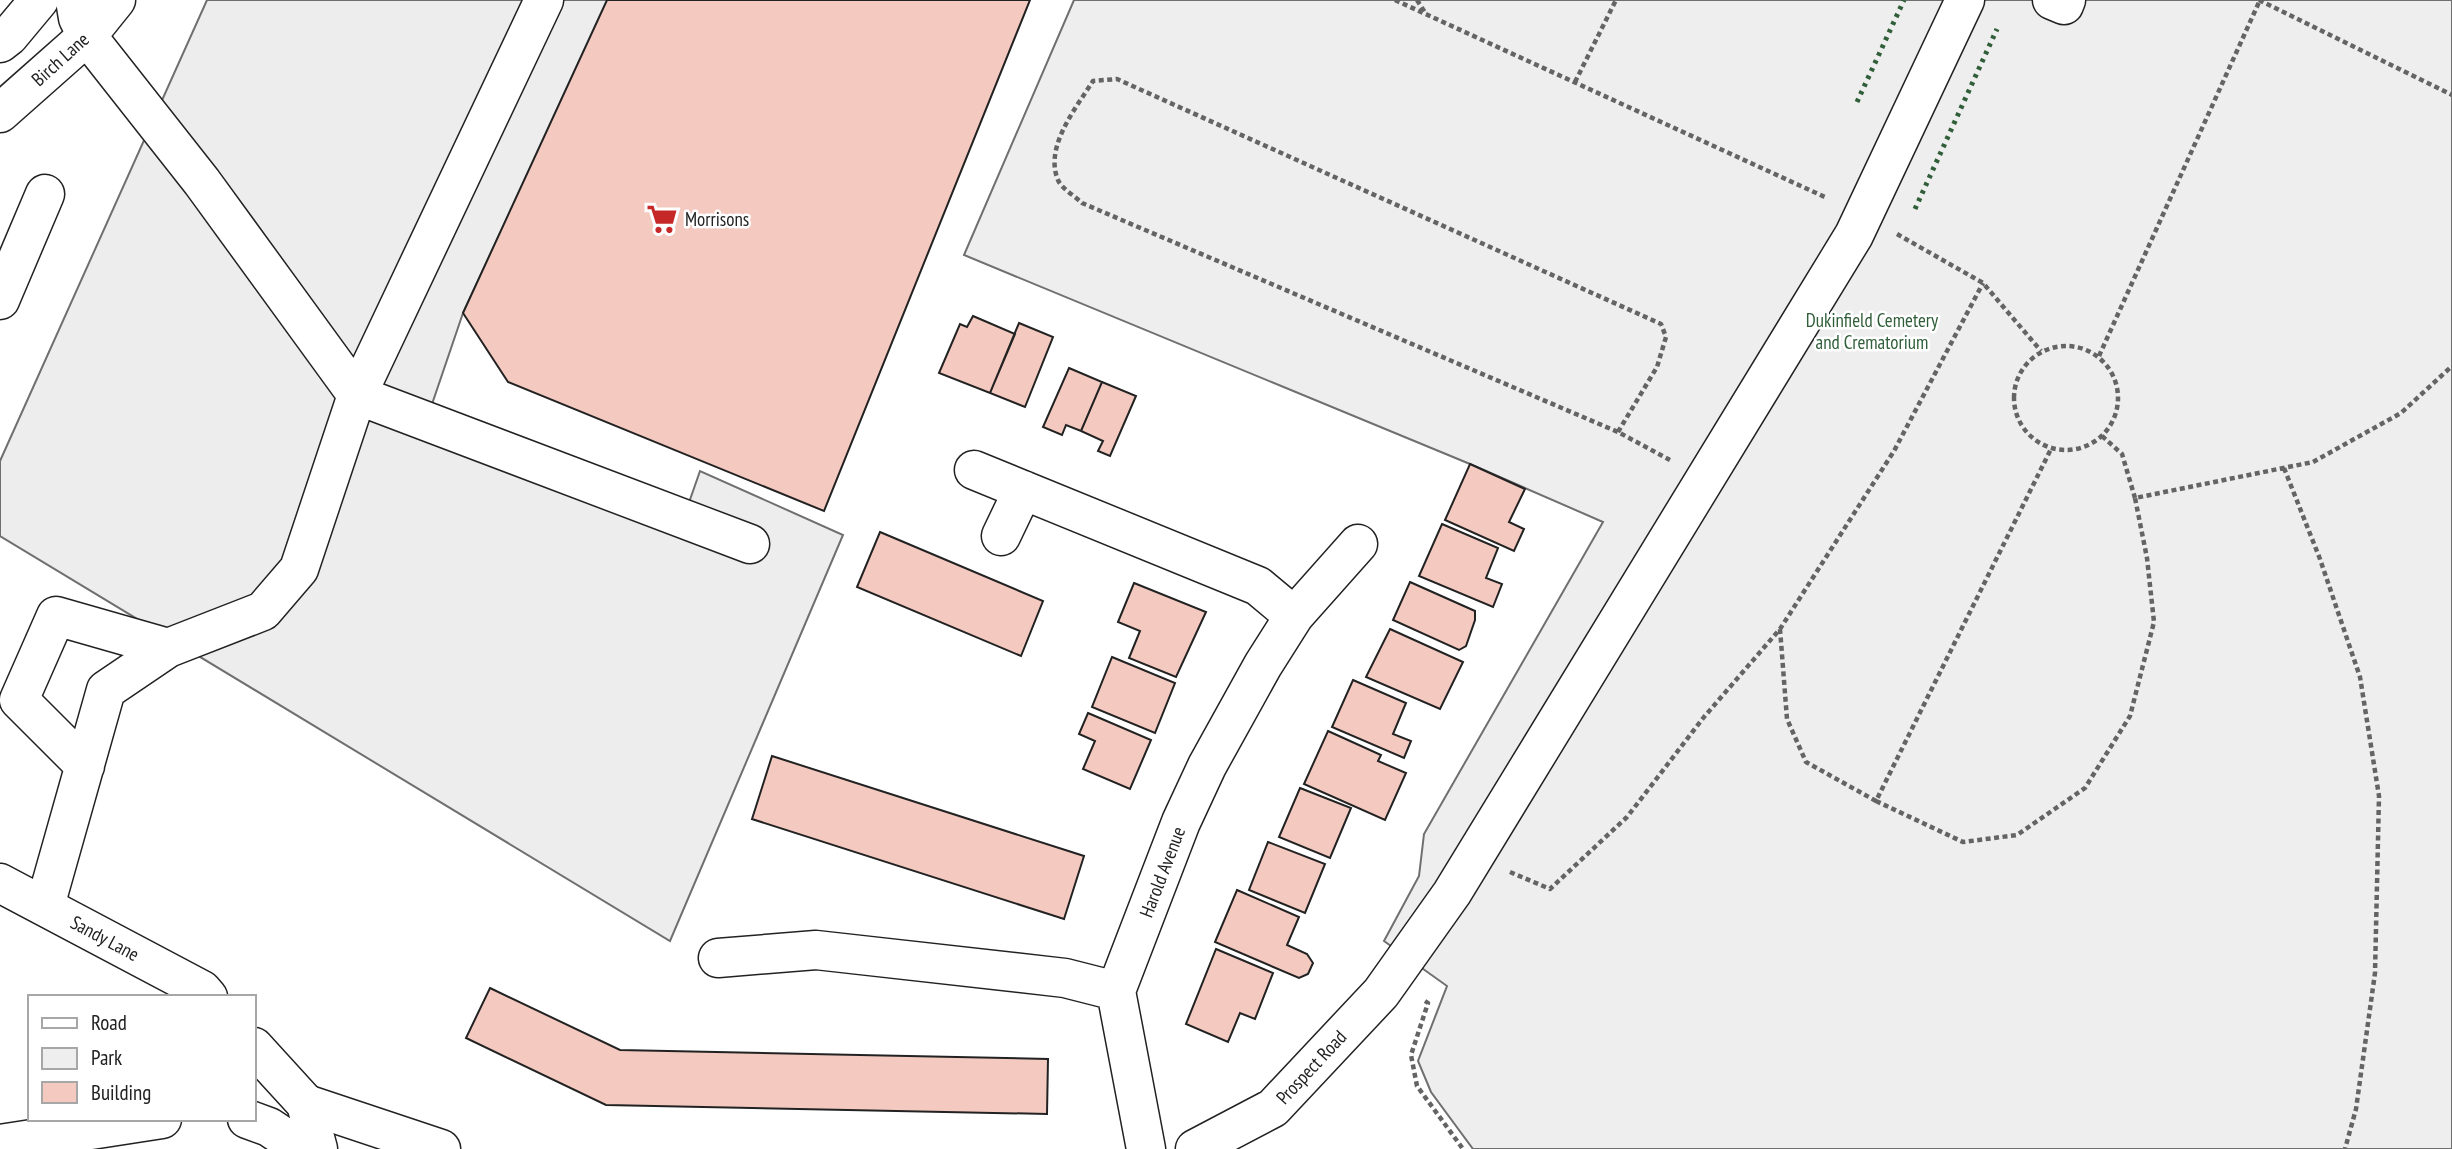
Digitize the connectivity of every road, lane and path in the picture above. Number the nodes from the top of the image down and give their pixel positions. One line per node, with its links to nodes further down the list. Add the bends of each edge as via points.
1 (39, 0): 14 (street)
2 (75, 0): 13 (street)
3 (116, 0): 13 (street, Birch Lane)
4 (544, 0): 25 (street)
5 (1395, 0): 12 (path)
6 (1417, 0): 12 (path)
7 (1616, 0): 15 (path)
8 (1965, 0): 19 (street, Prospect Road)
9 (2052, 0): 10 (street, via 2064,5)
10 (2066, 0)
11 (2259, 0): 16 (path); 23 (path)
12 (1427, 15): 15 (path)
13 (87, 36): 17 (street, Birch Lane); 25 (street, via 202,182)
14 (0, 43)
15 (1575, 82): 19 (path)
16 (2452, 95)
17 (0, 113)
18 (45, 194): 21 (street)
19 (1864, 215): 20 (path); 31 (street, Prospect Road)
20 (1983, 283): 22 (path); 38 (path, via 1894,452)
21 (0, 300)
22 (2041, 351): 23 (path, via 2070,345); 28 (path, via 2017,377 2015,412 2023,428)
23 (2098, 356): 27 (path, via 2110,370 2118,395 2113,422)
24 (2452, 366): 29 (path, via 2401,413 2312,462)
25 (356, 395): 35 (street); 39 (street, via 299,569 263,611)
26 (1618, 432): 26 (path, via 1082,202 1059,182 1054,161 1059,139 1093,81 1117,79 1661,324 1666,337 1657,367); 31 (path)
27 (2102, 436): 28 (path, via 2087,446); 33 (path, via 2122,454)
28 (2051, 449): 41 (path)
29 (2284, 468): 33 (path); 60 (path, via 2360,677 2379,796 2375,973 2356,1109)
30 (974, 470): 32 (street)
31 (1705, 478): 42 (street, Prospect Road)
32 (1023, 490): 34 (street); 37 (street, via 1258,586)
33 (2135, 498): 41 (path, via 2154,622 2130,716 2085,788 2017,835 1963,842)
34 (1001, 536)
35 (750, 544)
36 (1359, 544): 37 (street, Harold Avenue)
37 (1294, 616): 47 (street, Harold Avenue, via 1207,766)
38 (1780, 629): 41 (path, via 1787,719 1806,762); 42 (path, via 1627,817 1550,889)
39 (168, 648): 40 (street, via 106,690); 40 (street, via 56,616 19,699)
40 (85, 766): 44 (street)
41 (1876, 802)
42 (1474, 857): 46 (street, Prospect Road)
43 (0, 883): 44 (street, Sandy Lane)
44 (45, 906): 48 (street, Sandy Lane)
45 (718, 958): 47 (street, via 816,950 1065,978)
46 (1387, 985): 58 (street, Prospect Road, via 1273,1108); 59 (path, via 1429,1003 1411,1055 1417,1086)
47 (1115, 991): 57 (street)
48 (204, 994)
49 (256, 1049): 50 (street)
50 (306, 1104): 55 (street); 56 (street)
51 (145, 1121): 53 (street)
52 (252, 1121): 54 (street)
53 (0, 1144)
54 (302, 1149)
55 (318, 1149)
56 (441, 1149)
57 (1146, 1149)
58 (1195, 1149)
59 (1463, 1149)
60 (2345, 1149)

